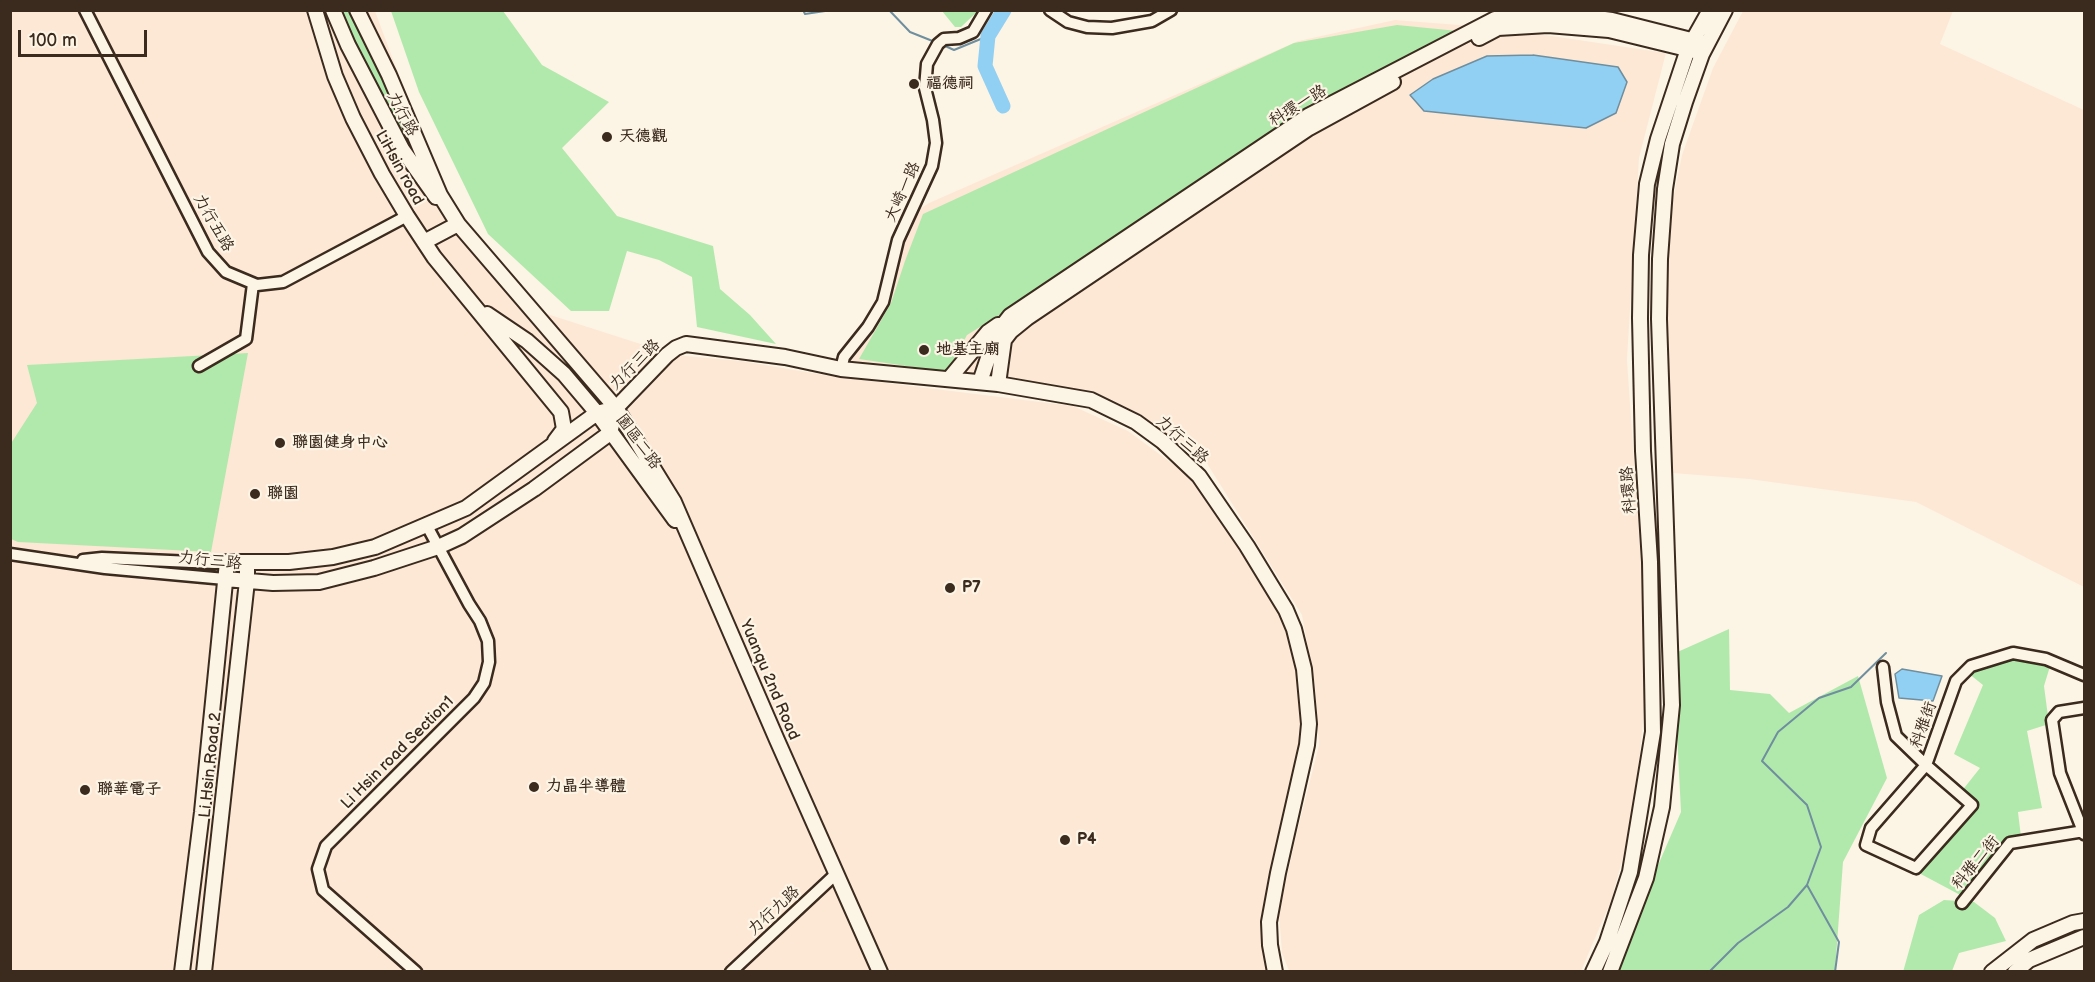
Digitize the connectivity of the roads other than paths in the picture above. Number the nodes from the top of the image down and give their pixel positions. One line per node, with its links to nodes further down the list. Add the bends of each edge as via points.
1 (86, 10): 16 (street, 力行五路, via 208,252 226,272)
2 (315, 10): 10 (street, LiHsin road)
3 (331, 10): 10 (street); 14 (street, 力行路, via 402,149)
4 (357, 10): 14 (street, via 440,195)
5 (986, 10): 20 (street, 大崎一路, via 973,32 944,39 927,64 925,88 935,131 932,166 898,240 883,302 844,357)
6 (1050, 10): 7 (street, via 1068,22 1112,28 1152,21)
7 (1171, 10)
8 (1710, 10): 11 (street, 科環路)
9 (1725, 10): 12 (street)
10 (321, 32): 13 (street, LiHsin road, via 353,118)
11 (1690, 45): 12 (street, 科環一路); 18 (street, 科環一路, via 1611,20 1550,14 1495,19 1308,116); 23 (street, 科環一路, via 1609,30 1548,25 1498,28 1309,128 1046,303 1004,340); 52 (street, 科環路, via 1647,184 1641,255 1653,732 1630,872)
12 (1705, 49): 53 (street, via 1672,144 1660,259 1672,705 1662,807 1646,878)
13 (406, 216): 15 (street, LiHsin road); 16 (street, 力行五路, via 283,282)
14 (458, 224): 15 (street); 24 (street, 園區二路)
15 (424, 242): 17 (street, LiHsin road)
16 (253, 284): 19 (street, via 246,339)
17 (474, 306): 25 (street, 園區二路, via 527,341 564,374); 27 (street, via 561,412 564,429)
18 (1005, 320): 21 (street, via 988,332); 22 (street, 科環一路, via 990,349)
19 (199, 366)
20 (841, 369): 21 (street, 力行三路); 24 (street, 力行三路, via 686,344 667,355)
21 (949, 379): 22 (street, 力行三路)
22 (981, 382): 23 (street, 力行三路)
23 (998, 384): 51 (street, 力行三路, via 1091,400 1136,422 1162,441 1199,476 1286,610 1304,669 1309,724 1269,922)
24 (616, 408): 25 (street, 力行三路); 26 (street, 力行三路); 29 (street, Yuanqu 2nd Road, via 674,502)
25 (597, 413): 26 (street, 園區二路); 27 (street, 力行三路)
26 (610, 433): 29 (street, 園區二路); 30 (street, 力行三路, via 534,489)
27 (545, 451): 28 (street, 力行三路, via 466,508)
28 (426, 524): 30 (street, Li Hsin road Section1); 34 (street, 力行三路, via 375,547 333,557)
29 (687, 536): 42 (street, Yuanqu 2nd Road)
30 (438, 547): 36 (street, 力行三路, via 319,582); 48 (street, Li Hsin road Section1, via 488,641 484,683 474,698 326,846 318,869 323,890)
31 (10, 554): 32 (street)
32 (66, 561): 33 (street, via 102,558); 35 (street, 力行三路)
33 (227, 562): 34 (street, 力行三路); 35 (street, Li Hsin Road 2)
34 (248, 562): 36 (street, Li Hsin Road 2)
35 (225, 579): 36 (street, 力行三路); 46 (street, Li Hsin Road 2)
36 (248, 581): 47 (street, Li Hsin Road 2)
37 (1882, 667): 40 (street, via 1896,736)
38 (2085, 675): 40 (street, 科雅街, via 2046,659 2013,653 1971,666 1956,681)
39 (2085, 708): 41 (street, via 2059,712 2052,720 2060,772)
40 (1926, 765): 40 (street, 科雅街, via 1871,828 1866,845 1916,868 1972,805)
41 (2084, 832): 43 (street, 科雅二街, via 2010,843)
42 (837, 873): 49 (street, 力行九路); 50 (street, Yuanqu 2nd Road)
43 (1962, 903)
44 (2085, 921): 54 (street, via 2032,940)
45 (2085, 937): 55 (street, via 2029,960)
46 (182, 972)
47 (204, 972)
48 (416, 972)
49 (731, 972)
50 (880, 972)
51 (1275, 972)
52 (1593, 972)
53 (1610, 972)
54 (1992, 972)
55 (2015, 972)

